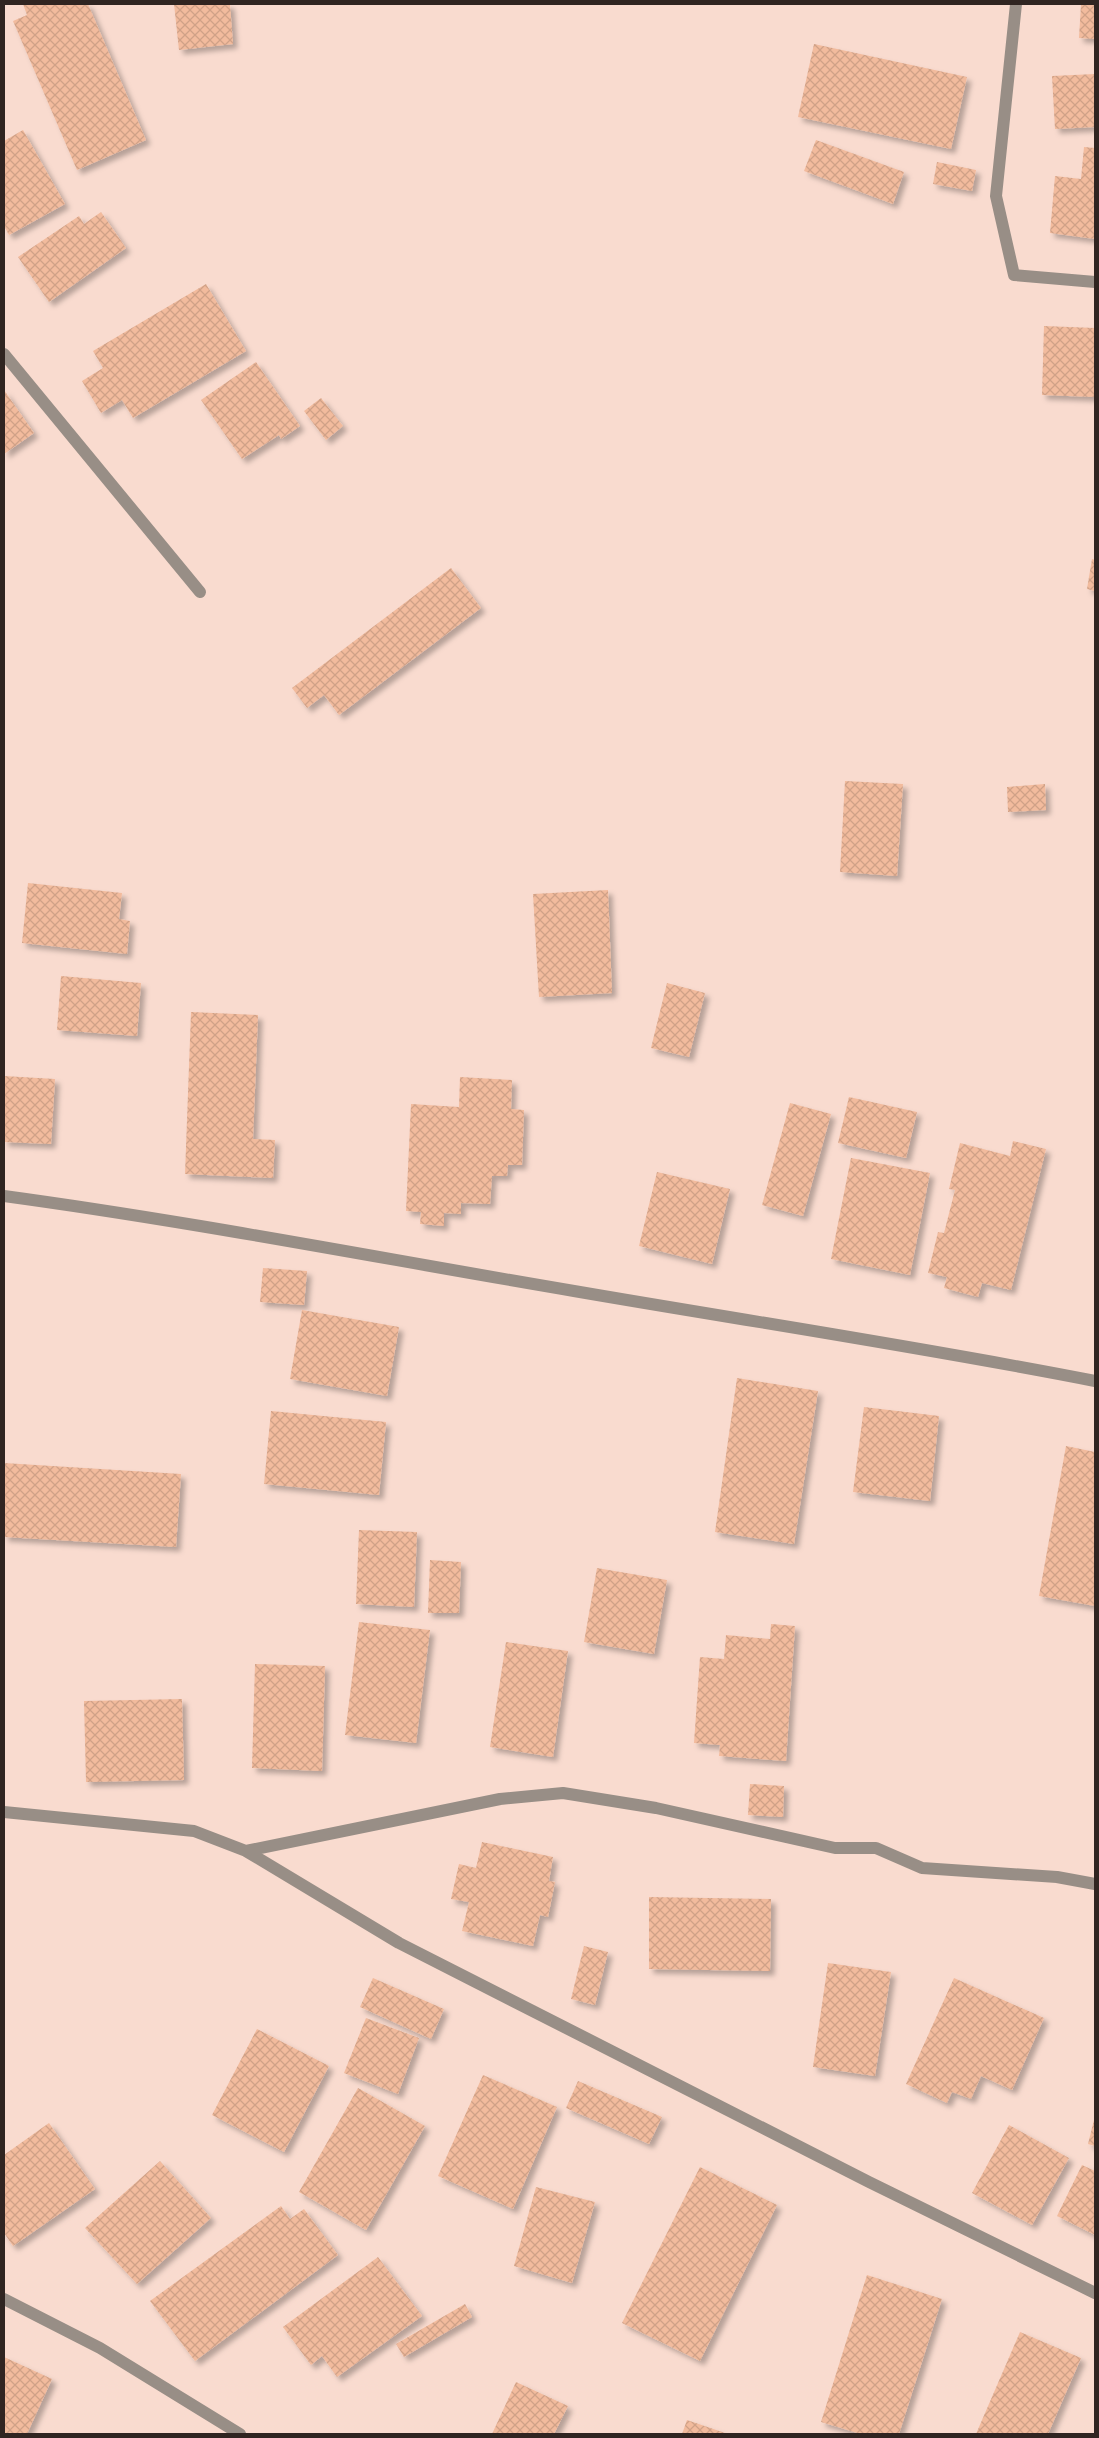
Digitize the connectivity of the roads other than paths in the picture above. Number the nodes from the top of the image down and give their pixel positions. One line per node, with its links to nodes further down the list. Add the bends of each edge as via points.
1 (1016, 4): 2 (street, via 996,196 1014,275)
2 (1095, 282)
3 (4, 354): 4 (street)
4 (200, 592)
5 (4, 1196): 6 (street, via 131,1213 950,1353)
6 (1095, 1381)
7 (4, 1812): 8 (street, via 194,1831)
8 (246, 1851): 9 (street, via 471,1804 563,1794 656,1808 835,1848 876,1848 922,1868 1057,1877); 10 (street, via 399,1943)
9 (1095, 1884)
10 (1095, 2294)
11 (4, 2299): 12 (street, via 100,2348)
12 (240, 2434)

